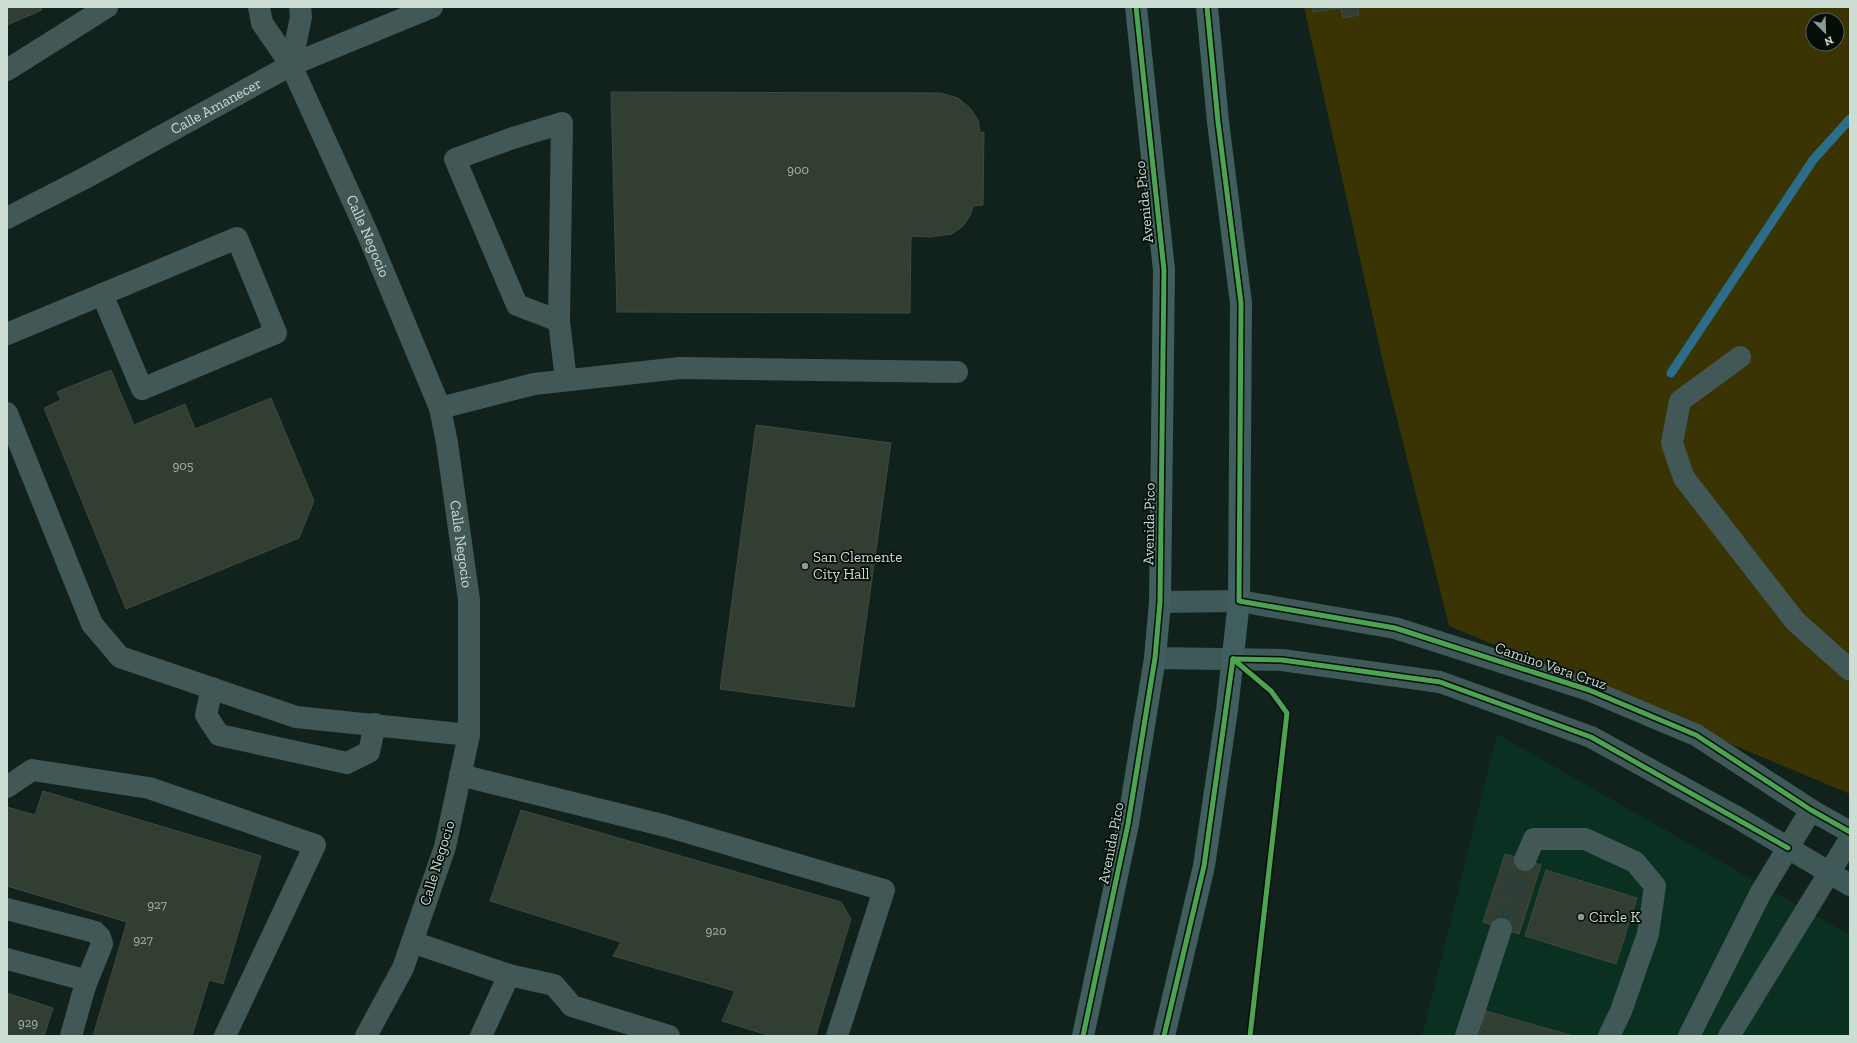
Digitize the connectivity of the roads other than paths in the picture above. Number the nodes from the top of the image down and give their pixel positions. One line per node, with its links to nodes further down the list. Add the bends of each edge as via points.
1 (106, 7): 8 (street)
2 (259, 7): 7 (street, Calle Negocio, via 262,23)
3 (300, 7): 7 (street, via 301,16)
4 (432, 7): 7 (street, Calle Amanecer)
5 (1136, 7): 18 (highway, Avenida Pico, via 1164,270)
6 (1207, 7): 19 (highway, via 1218,122 1241,303)
7 (291, 65): 9 (street, Calle Amanecer); 16 (street, Calle Negocio, via 366,230)
8 (7, 70)
9 (7, 218)
10 (102, 294): 10 (street, via 237,238 276,333 142,389); 12 (street)
11 (559, 321): 11 (street, via 560,266 562,123 455,159 517,305); 15 (street)
12 (7, 334)
13 (1740, 357): 22 (street, via 1680,401 1672,443 1684,478 1795,621)
14 (957, 372): 15 (street, via 680,368)
15 (566, 380): 16 (street, via 534,384)
16 (440, 408): 25 (street, Calle Negocio, via 448,443 469,600)
17 (7, 413): 23 (street, via 92,624 120,657)
18 (1160, 602): 19 (main road, Camino Vera Cruz); 20 (highway, Avenida Pico)
19 (1239, 602): 21 (highway); 28 (main road, Camino Vera Cruz, via 1395,628 1589,690 1696,735)
20 (1155, 658): 21 (main road); 47 (highway, Avenida Pico, via 1128,824)
21 (1233, 659): 31 (main road, via 1282,660 1440,682 1591,737); 48 (highway, via 1204,866)
22 (1850, 670)
23 (212, 688): 24 (street, via 296,717); 24 (street, via 206,715 219,735 332,760 347,763 369,752)
24 (375, 724): 25 (street)
25 (469, 735): 26 (street, Calle Negocio)
26 (460, 775): 37 (street, Calle Negocio, via 444,847); 46 (street, via 666,826 884,890)
27 (7, 787): 42 (street, via 32,770 148,788 314,845)
28 (1811, 810): 29 (main road, Camino Vera Cruz); 31 (street)
29 (1850, 832)
30 (1850, 839): 33 (street)
31 (1788, 848): 33 (main road); 51 (street, via 1760,894)
32 (1525, 860): 50 (street, via 1534,839 1585,839 1635,862 1655,886 1648,934 1621,1011)
33 (1830, 872): 34 (main road); 52 (street)
34 (1850, 884)
35 (7, 909): 40 (street, via 96,932 102,944)
36 (1501, 928): 49 (street)
37 (412, 942): 39 (street); 43 (street, Calle Negocio, via 403,968)
38 (7, 959): 40 (street, via 81,979)
39 (509, 975): 44 (street); 45 (street, via 554,985 572,1006)
40 (85, 986): 41 (street)
41 (71, 1036)
42 (225, 1036)
43 (366, 1036)
44 (481, 1036)
45 (669, 1036)
46 (837, 1036)
47 (1082, 1036)
48 (1164, 1036)
49 (1466, 1036)
50 (1609, 1036)
51 (1689, 1036)
52 (1729, 1036)

